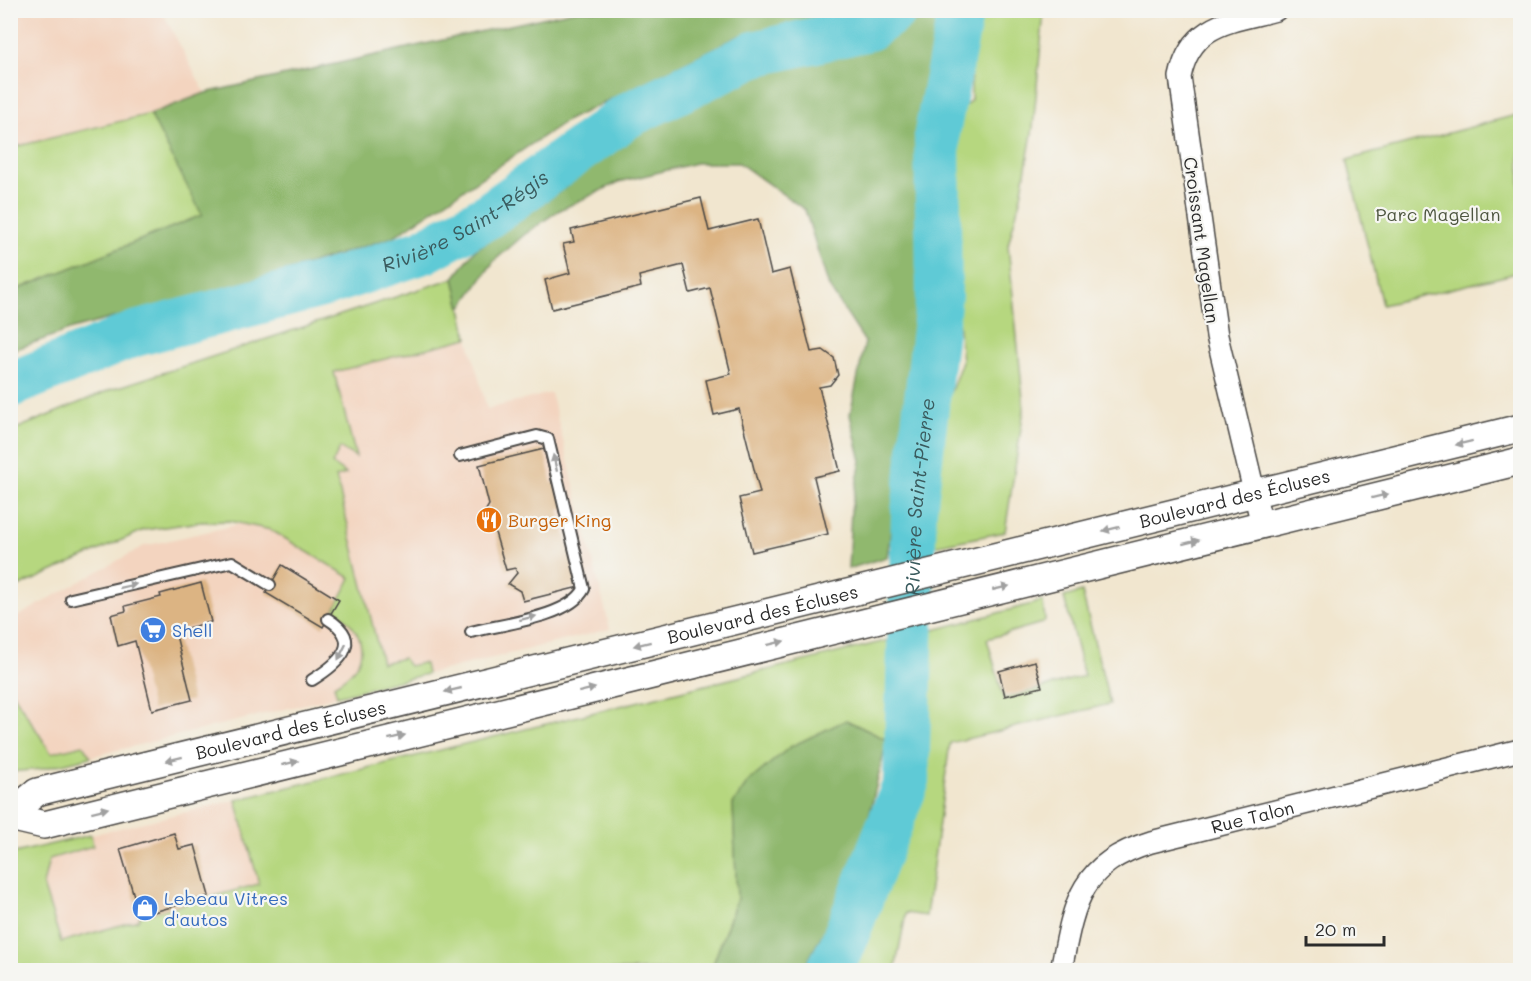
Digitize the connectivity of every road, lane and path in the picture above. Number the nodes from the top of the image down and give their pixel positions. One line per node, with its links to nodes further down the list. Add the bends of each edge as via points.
1 (1276, 10): 5 (street, Croissant Magellan, via 1207,32 1192,46 1180,77 1217,336)
2 (1521, 428): 5 (street, Boulevard des Écluses, one-way to 5)
3 (460, 456): 10 (lane, one-way to 3, via 560,610 579,598 584,588 548,439 537,436)
4 (1521, 461): 6 (street, Boulevard des Écluses, one-way to 4)
5 (1255, 494): 6 (street, Croissant Magellan); 13 (street, Boulevard des Écluses, one-way to 13, via 37,792)
6 (1262, 525): 13 (street, Boulevard des Écluses, one-way to 6, via 44,825)
7 (270, 585): 8 (lane, one-way to 7, via 232,562)
8 (71, 599)
9 (328, 619): 11 (lane, one-way to 11, via 342,630 346,645 336,662)
10 (471, 632)
11 (312, 680)
12 (1521, 750): 14 (street, Rue Talon, via 1127,850 1097,870 1083,888 1073,909)
13 (10, 815)
14 (1062, 970)

